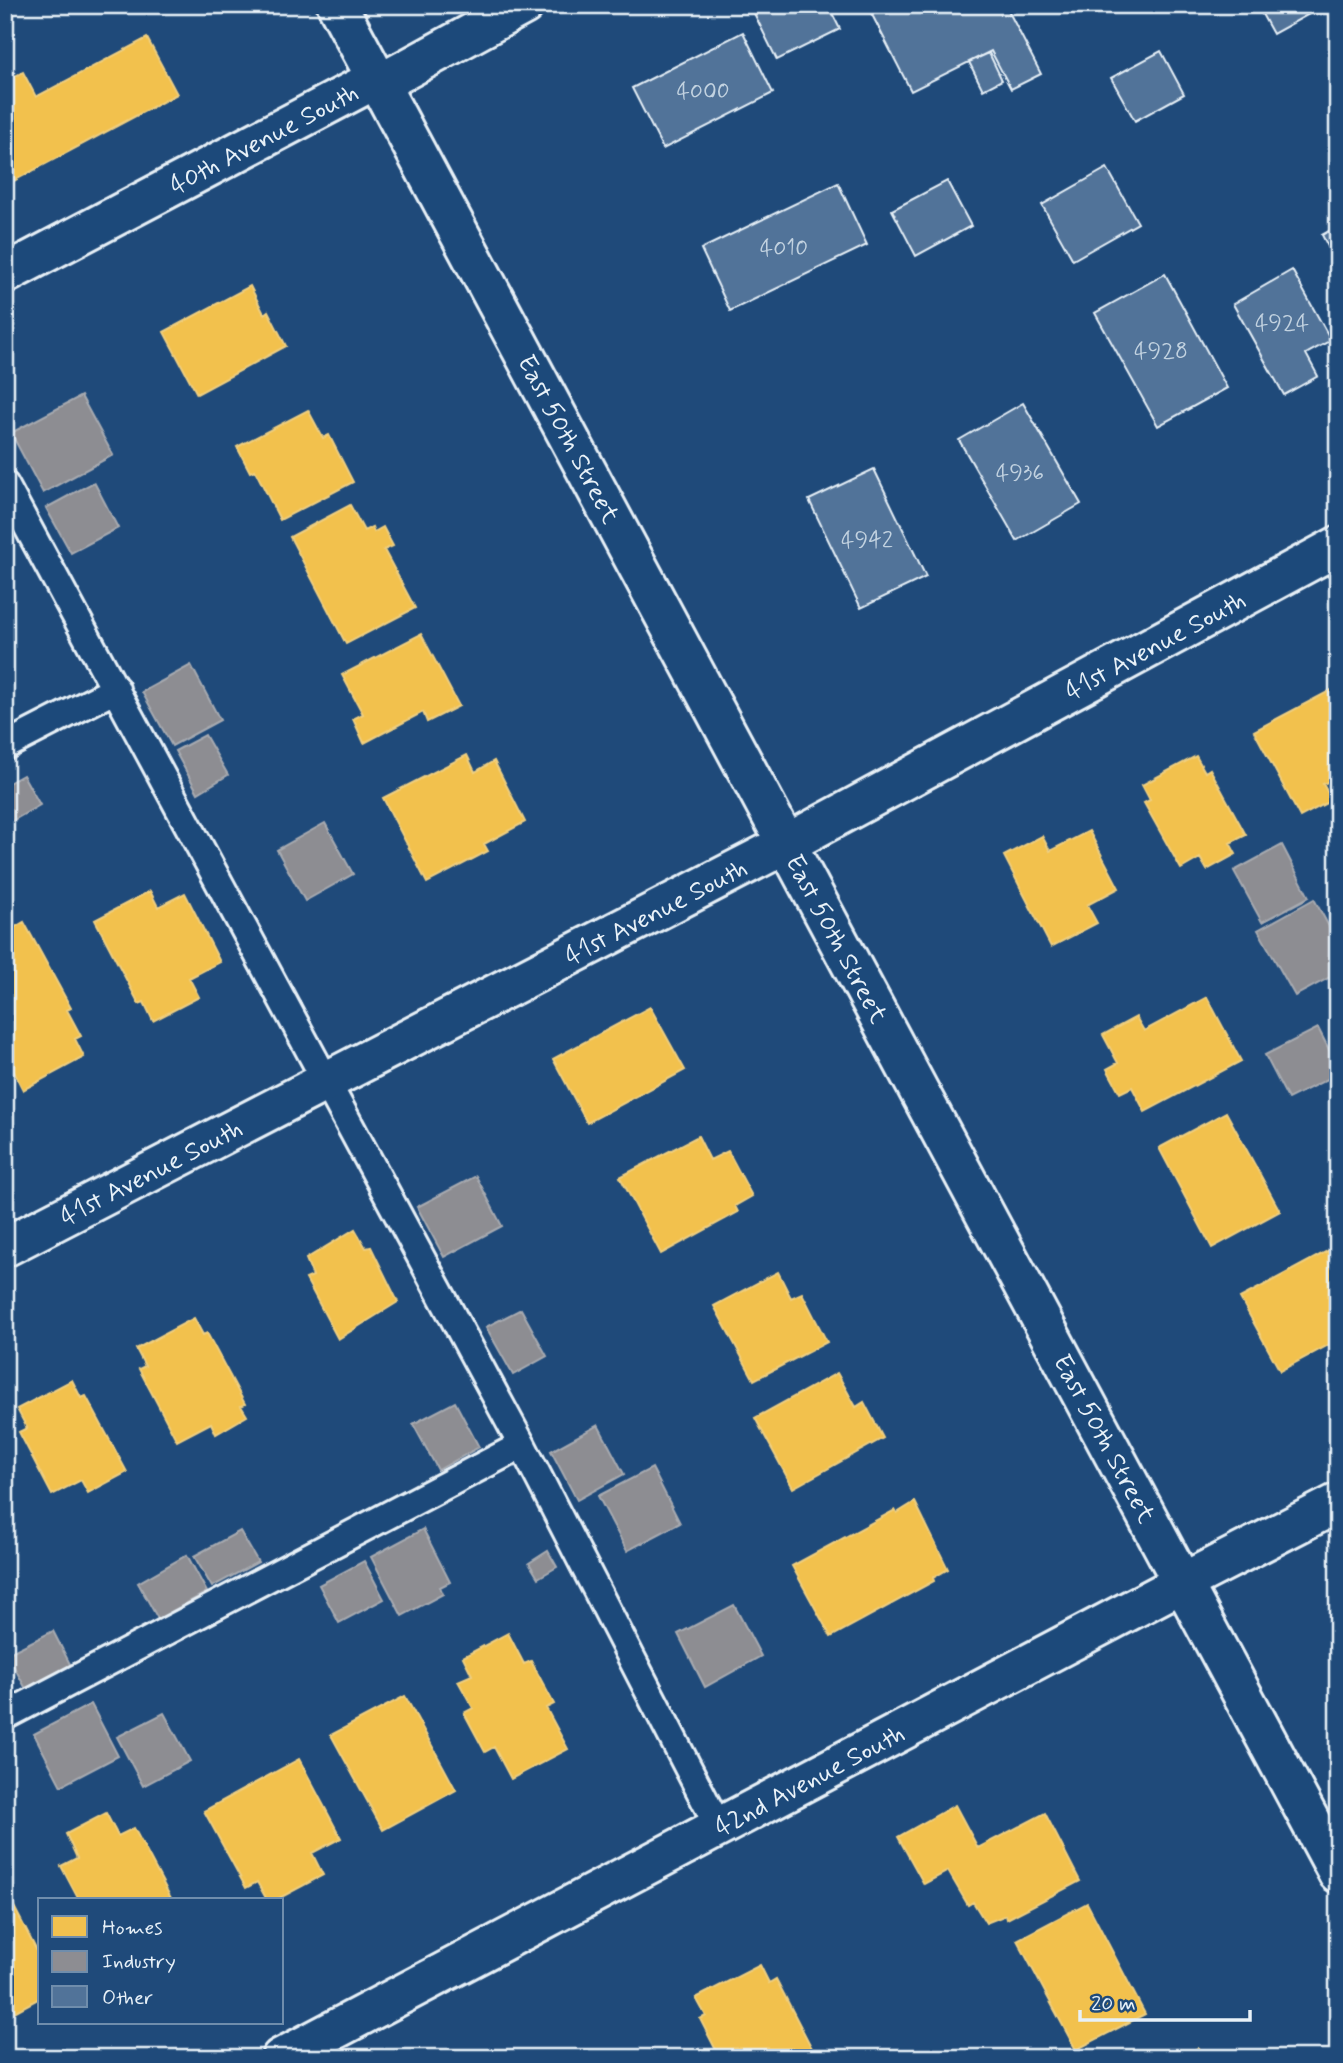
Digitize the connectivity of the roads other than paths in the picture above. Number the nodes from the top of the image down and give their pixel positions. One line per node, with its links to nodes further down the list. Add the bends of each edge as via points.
1 (337, 5): 3 (street, East 50th Street)
2 (524, 5): 3 (street, 40th Avenue South, via 394,76)
3 (376, 79): 4 (street, 40th Avenue South); 9 (street, East 50th Street)
4 (5, 274)
5 (5, 485): 7 (lane)
6 (1338, 546): 9 (street, 41st Avenue South)
7 (116, 688): 8 (lane); 10 (lane)
8 (5, 746)
9 (786, 844): 10 (street, 41st Avenue South); 14 (street, East 50th Street)
10 (329, 1082): 11 (street, 41st Avenue South); 12 (lane)
11 (5, 1247)
12 (522, 1445): 15 (lane); 16 (lane)
13 (1338, 1503): 14 (street, 42nd Avenue South)
14 (1182, 1583): 16 (street, 42nd Avenue South); 17 (street, East 50th Street)
15 (5, 1716)
16 (719, 1828): 18 (street, 42nd Avenue South)
17 (1338, 1872)
18 (281, 2058)

